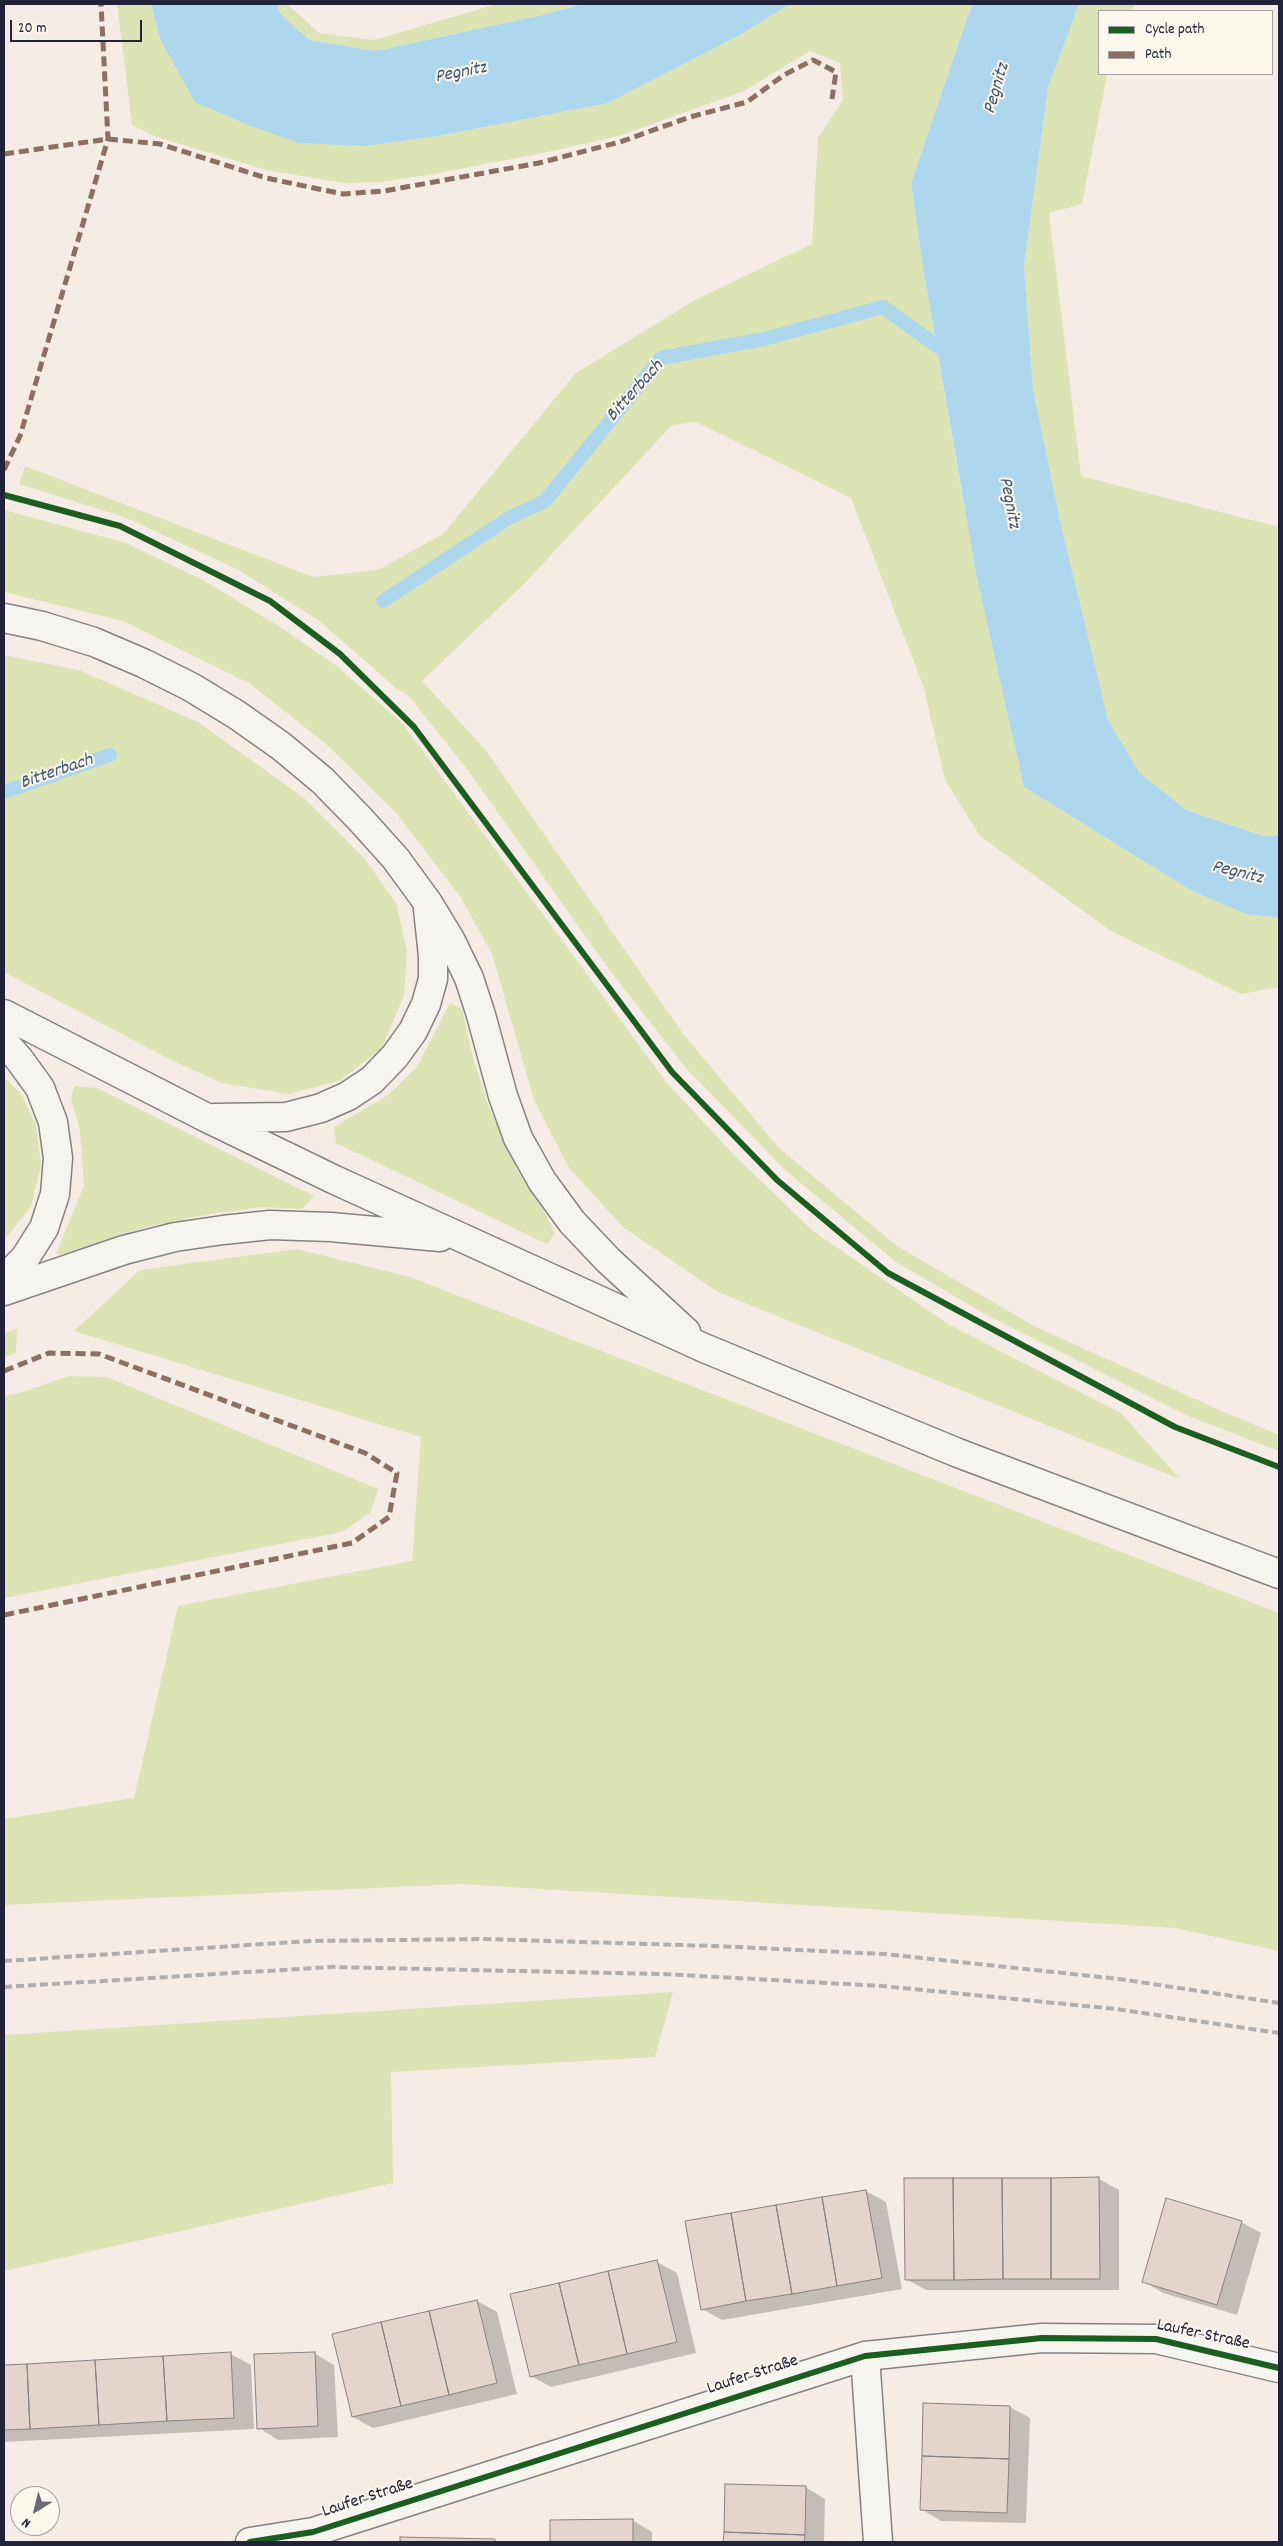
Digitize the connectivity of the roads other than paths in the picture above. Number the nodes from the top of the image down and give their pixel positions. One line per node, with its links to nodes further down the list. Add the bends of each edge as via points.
1 (4, 618): 2 (main road, via 42,626 118,653 191,687 237,715 323,780 396,859)
2 (428, 903): 5 (main road, via 434,956 433,980 426,1004 414,1031 372,1080 321,1108 286,1117); 9 (main road, via 469,978 518,1138 542,1181 572,1222 608,1260)
3 (4, 1014): 5 (main road)
4 (4, 1042): 7 (main road, via 40,1088 53,1122 58,1158 54,1194 44,1228 25,1258)
5 (207, 1118): 6 (main road)
6 (459, 1239): 8 (main road, via 331,1226 270,1225 222,1230 175,1237 124,1250); 9 (main road)
7 (4, 1279)
8 (4, 1291)
9 (704, 1348): 10 (main road, via 958,1453)
10 (1279, 1574)
11 (866, 2356): 12 (main road, Laufer Straße, via 1042,2338 1156,2339); 13 (main road, Laufer Straße, via 313,2532); 14 (main road)
12 (1279, 2368)
13 (250, 2542)
14 (878, 2542)

